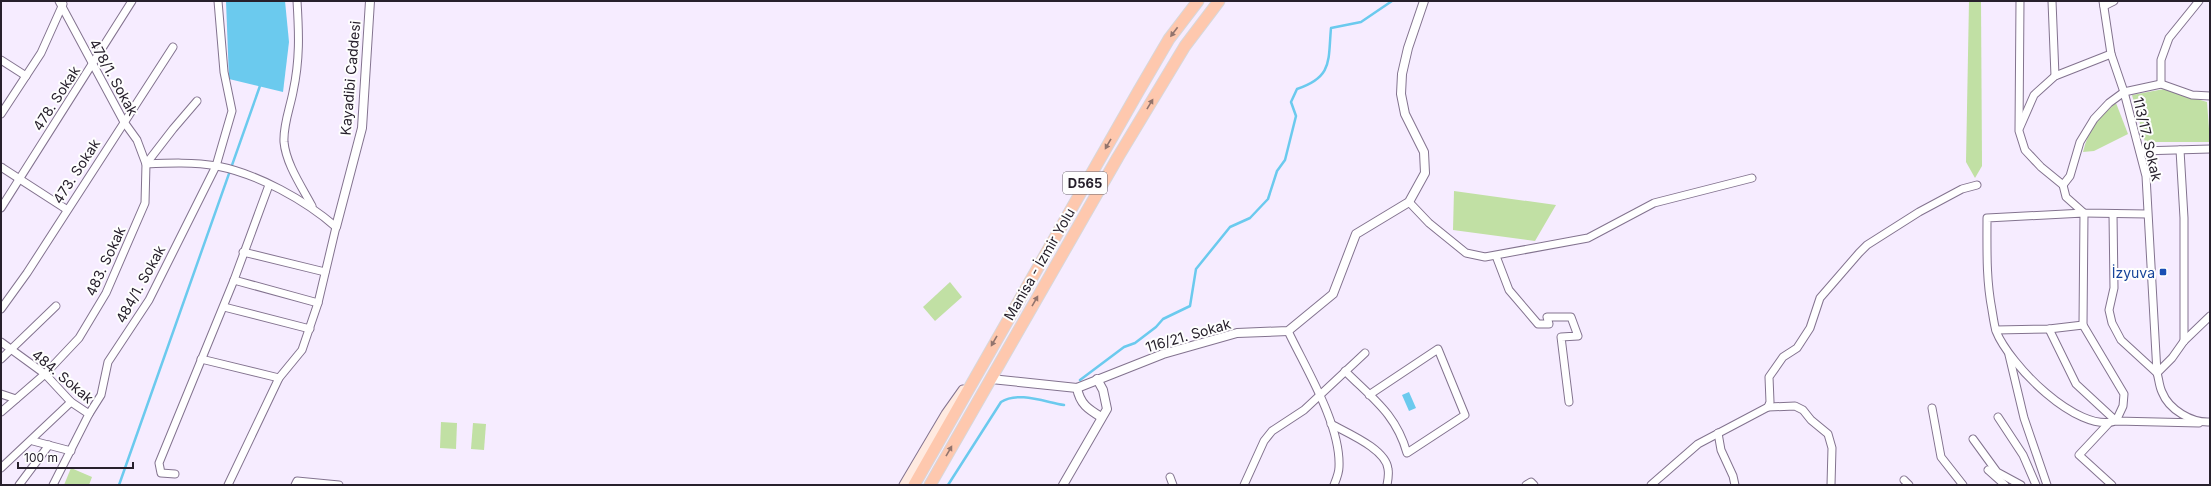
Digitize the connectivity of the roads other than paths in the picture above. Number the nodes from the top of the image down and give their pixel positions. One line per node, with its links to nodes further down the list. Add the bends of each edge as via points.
1 (132, 1): 17 (street, 478. Sokak)
2 (218, 1): 31 (street, 484/1. Sokak, via 224,72 232,111)
3 (297, 1): 39 (street, via 300,44 284,143 290,164)
4 (370, 1): 45 (street, Kayadibi Caddesi, via 362,128)
5 (1198, 1): 67 (highway, Manisa - İzmir Yolu / D565, one-way to 67, via 1169,39)
6 (1220, 1): 72 (highway, Manisa - İzmir Yolu / D565, one-way to 6, via 1161,85 1185,46)
7 (1424, 1): 38 (street, via 1402,74 1401,94 1405,114 1424,152 1425,173)
8 (2020, 1): 26 (street)
9 (2052, 1): 19 (street)
10 (2114, 1): 13 (street)
11 (2199, 1): 20 (street, via 2169,38 2161,60)
12 (62, 3): 17 (street, 478/1. Sokak); 18 (street, via 41,53)
13 (2104, 4): 15 (street, 113/17. Sokak)
14 (173, 47): 25 (street, 473. Sokak)
15 (2111, 54): 19 (street); 21 (street, 113/17. Sokak)
16 (1, 60): 18 (street)
17 (93, 65): 25 (street, 478/1. Sokak); 34 (street, 478. Sokak)
18 (26, 76): 24 (street)
19 (2055, 76): 26 (street, via 2034,95)
20 (2161, 84): 21 (street); 22 (street, via 2192,95)
21 (2124, 92): 29 (street, 113/17. Sokak); 37 (street, via 2094,119 2080,142 2070,176)
22 (2210, 96)
23 (197, 101): 30 (street)
24 (1, 114)
25 (124, 122): 30 (street, 478/1. Sokak, via 137,140); 41 (street, 473. Sokak)
26 (2019, 131): 37 (street, via 2024,150)
27 (2210, 149): 28 (street)
28 (2180, 150): 29 (street); 60 (street, via 2184,218)
29 (2140, 151): 44 (street, 113/17. Sokak, via 2146,176)
30 (146, 164): 31 (street); 70 (street, 483. Sokak, via 144,203 106,293 79,338)
31 (216, 166): 35 (street, via 238,171); 84 (street, 484/1. Sokak, via 148,300 108,362 101,395)
32 (1, 167): 34 (street)
33 (1752, 178): 47 (street, via 1654,203 1588,238)
34 (19, 179): 40 (street, 478. Sokak); 41 (street)
35 (269, 185): 39 (street); 46 (street)
36 (1977, 185): 81 (street, via 1962,189 1923,209 1867,245 1820,298 1807,334 1797,348 1783,357 1769,377)
37 (2063, 185): 42 (street, via 2066,197)
38 (1409, 202): 47 (street, via 1428,223 1466,253 1485,257); 59 (street, via 1356,234 1333,294)
39 (312, 206): 45 (street)
40 (1, 208)
41 (66, 209): 53 (street, 473. Sokak, via 27,273)
42 (2084, 213): 43 (street); 55 (street); 58 (street, via 1987,218 1987,283)
43 (2113, 214): 44 (street); 69 (street, via 2114,288 2109,310 2112,323 2121,340)
44 (2147, 214): 69 (street, 113/17. Sokak)
45 (336, 227): 48 (street)
46 (243, 252): 48 (street); 49 (street)
47 (1496, 256): 80 (street, via 1510,290 1538,324 1550,324 1547,317 1571,317 1578,336 1561,337)
48 (325, 272): 50 (street)
49 (234, 280): 50 (street); 52 (street)
50 (318, 304): 56 (street)
51 (56, 306): 62 (street)
52 (224, 307): 56 (street); 66 (street)
53 (1, 309)
54 (2210, 316): 60 (street)
55 (2084, 325): 57 (street); 87 (street, via 2124,394 2123,406)
56 (310, 329): 71 (street, via 302,350)
57 (2049, 329): 58 (street); 87 (street, via 2076,384)
58 (1996, 330): 63 (street)
59 (1288, 331): 73 (street, 116/21. Sokak, via 1237,334 1164,354); 76 (street)
60 (2184, 340): 69 (street, via 2172,358)
61 (1, 342): 62 (street, 484. Sokak)
62 (10, 350): 65 (street); 70 (street, 484. Sokak)
63 (2008, 351): 91 (street, via 2013,360 2052,399 2079,416); 123 (street, via 2024,418)
64 (1365, 354): 68 (street)
65 (1, 359)
66 (200, 359): 71 (street); 99 (street, via 159,463 161,474)
67 (978, 370): 106 (main road, via 946,414); 107 (highway, Manisa - İzmir Yolu / D565)
68 (1345, 371): 76 (street); 77 (street)
69 (2157, 373): 89 (street, 113/17. Sokak, via 2162,392 2168,402)
70 (45, 374): 78 (street, 483. Sokak); 79 (street, 484. Sokak)
71 (279, 378): 103 (street)
72 (991, 379): 74 (street); 108 (highway, Manisa - İzmir Yolu / D565, one-way to 72)
73 (1097, 379): 74 (street, 116/21. Sokak); 86 (street, via 1103,390 1107,409)
74 (1078, 388): 86 (street, via 1079,398 1086,407)
75 (1, 394): 78 (street)
76 (1319, 395): 90 (street); 111 (street, via 1304,410 1272,431 1264,441)
77 (1370, 395): 77 (street, via 1396,424 1407,453 1465,415 1438,349)
78 (16, 399): 83 (street, 483. Sokak)
79 (71, 402): 84 (street, 484. Sokak); 94 (street)
80 (1569, 402)
81 (1768, 407): 92 (street); 118 (street, via 1795,406 1803,410 1828,434 1832,448)
82 (1932, 408): 119 (street, via 1941,457)
83 (1, 412)
84 (89, 414): 96 (street, 484/1. Sokak)
85 (1998, 416): 122 (street, via 2023,455)
86 (1101, 417): 109 (street)
87 (2116, 421): 89 (street); 91 (street)
88 (2210, 422): 89 (street)
89 (2199, 423)
90 (1331, 424): 112 (street, via 1336,438 1339,468); 113 (street, via 1375,449 1385,459 1388,469)
91 (2108, 424): 124 (street, via 2079,455)
92 (1718, 433): 116 (street, via 1698,444); 117 (street, via 1721,450)
93 (1973, 439): 121 (street, via 1997,472)
94 (33, 440): 95 (street); 97 (street)
95 (49, 445): 96 (street); 101 (street)
96 (71, 451): 102 (street, 484/1. Sokak)
97 (1, 468)
98 (1988, 470): 120 (street)
99 (175, 474)
100 (1170, 477): 110 (street)
101 (19, 485)
102 (53, 485)
103 (228, 485)
104 (295, 485): 105 (street, via 297,481)
105 (339, 485)
106 (904, 485)
107 (914, 485)
108 (930, 485)
109 (1063, 485)
110 (1173, 485)
111 (1244, 485)
112 (1334, 485)
113 (1387, 485)
114 (1526, 485): 115 (street, via 1531,482)
115 (1534, 485)
116 (1651, 485)
117 (1735, 485)
118 (1830, 485)
119 (1963, 485)
120 (2005, 485)
121 (2021, 485)
122 (2036, 485)
123 (2047, 485)
124 (2112, 485)

